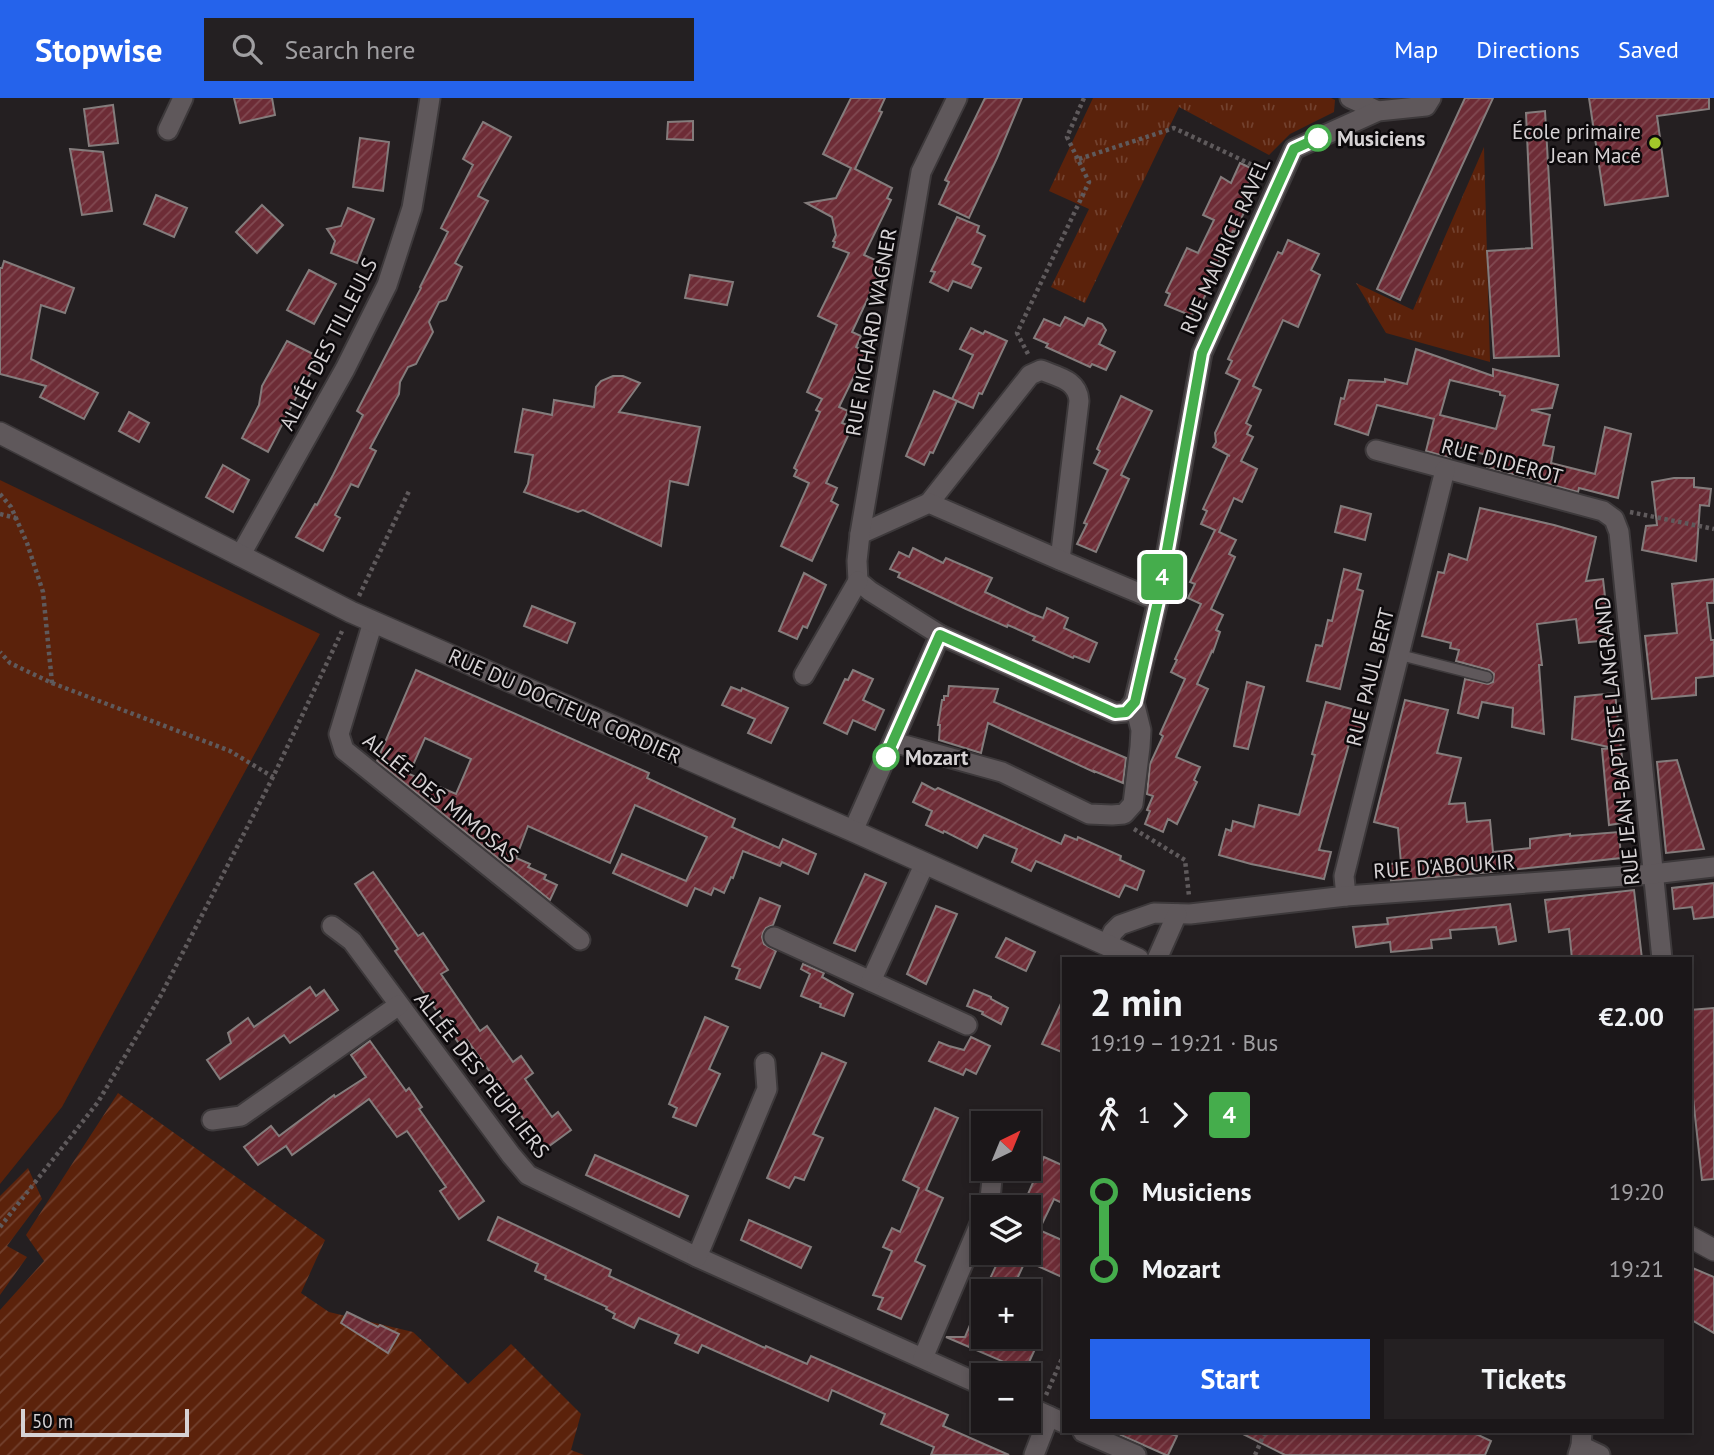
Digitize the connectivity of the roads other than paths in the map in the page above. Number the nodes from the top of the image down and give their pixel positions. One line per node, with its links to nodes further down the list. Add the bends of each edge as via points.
1 (183, 98): 7 (street)
2 (430, 98): 14 (street, ALLÉE DES TILLEULS, via 412,208 387,285)
3 (957, 98): 13 (street, RUE RICHARD WAGNER, via 921,172)
4 (1350, 98): 6 (street)
5 (1428, 102): 6 (street, RUE MAURICE RAVEL)
6 (1378, 111): 17 (street, RUE MAURICE RAVEL, via 1294,149 1202,353)
7 (168, 130)
8 (0, 433): 14 (street, RUE DU DOCTEUR CORDIER)
9 (1376, 450): 10 (street, RUE DIDEROT)
10 (1445, 470): 12 (street, RUE DIDEROT, via 1603,511); 20 (street, RUE PAUL BERT)
11 (929, 503): 13 (street); 15 (street); 15 (street, via 1030,375 1041,370 1073,385 1079,401)
12 (1614, 519): 28 (street, RUE JEAN-BAPTISTE LANGRAND, via 1619,532)
13 (860, 534): 16 (street, RUE RICHARD WAGNER)
14 (240, 556): 18 (street, RUE DU DOCTEUR CORDIER)
15 (1060, 560): 17 (street)
16 (858, 581): 19 (street); 21 (street)
17 (1158, 601): 23 (street, RUE MAURICE RAVEL)
18 (373, 622): 25 (street, RUE DU DOCTEUR CORDIER); 33 (street, ALLÉE DES MIMOSAS, via 339,734 344,750)
19 (940, 635): 23 (street, via 1115,713 1126,712); 24 (street)
20 (1399, 654): 22 (lane); 29 (street, RUE PAUL BERT, via 1344,876)
21 (804, 675)
22 (1487, 677)
23 (1135, 702): 24 (street, RUE MAURICE RAVEL, via 1140,747 1133,804 1124,814 1089,814 1002,772)
24 (892, 742): 25 (street)
25 (853, 831): 26 (street, RUE DU DOCTEUR CORDIER)
26 (925, 863): 34 (street, RUE DU DOCTEUR CORDIER); 38 (street)
27 (1714, 867): 28 (street, RUE D'ABOUKIR)
28 (1653, 874): 29 (street, RUE D'ABOUKIR); 37 (street, RUE JEAN-BAPTISTE LANGRAND)
29 (1346, 896): 30 (street, RUE D'ABOUKIR)
30 (1177, 914): 34 (street, RUE D'ABOUKIR, via 1154,913 1120,925); 36 (street)
31 (332, 926): 39 (street, ALLÉE DES PEUPLIERS, via 352,941)
32 (774, 937): 38 (street)
33 (580, 940)
34 (1107, 944): 35 (street, RUE DU DOCTEUR CORDIER)
35 (1134, 957)
36 (1158, 957)
37 (1662, 957)
38 (871, 981): 40 (street)
39 (399, 1005): 42 (street, via 241,1116); 46 (street, ALLÉE DES PEUPLIERS, via 528,1175)
40 (967, 1025)
41 (765, 1063): 46 (street, via 767,1089)
42 (212, 1120)
43 (1692, 1238): 45 (street)
44 (971, 1245): 47 (street)
45 (1714, 1250)
46 (697, 1257): 47 (street, ALLÉE DES PEUPLIERS)
47 (923, 1358): 48 (street, ALLÉE DES PEUPLIERS)
48 (971, 1380)
49 (1045, 1415): 52 (street)
50 (1085, 1433): 53 (street)
51 (1581, 1439): 54 (street)
52 (1034, 1455)
53 (1136, 1455)
54 (1600, 1455)

